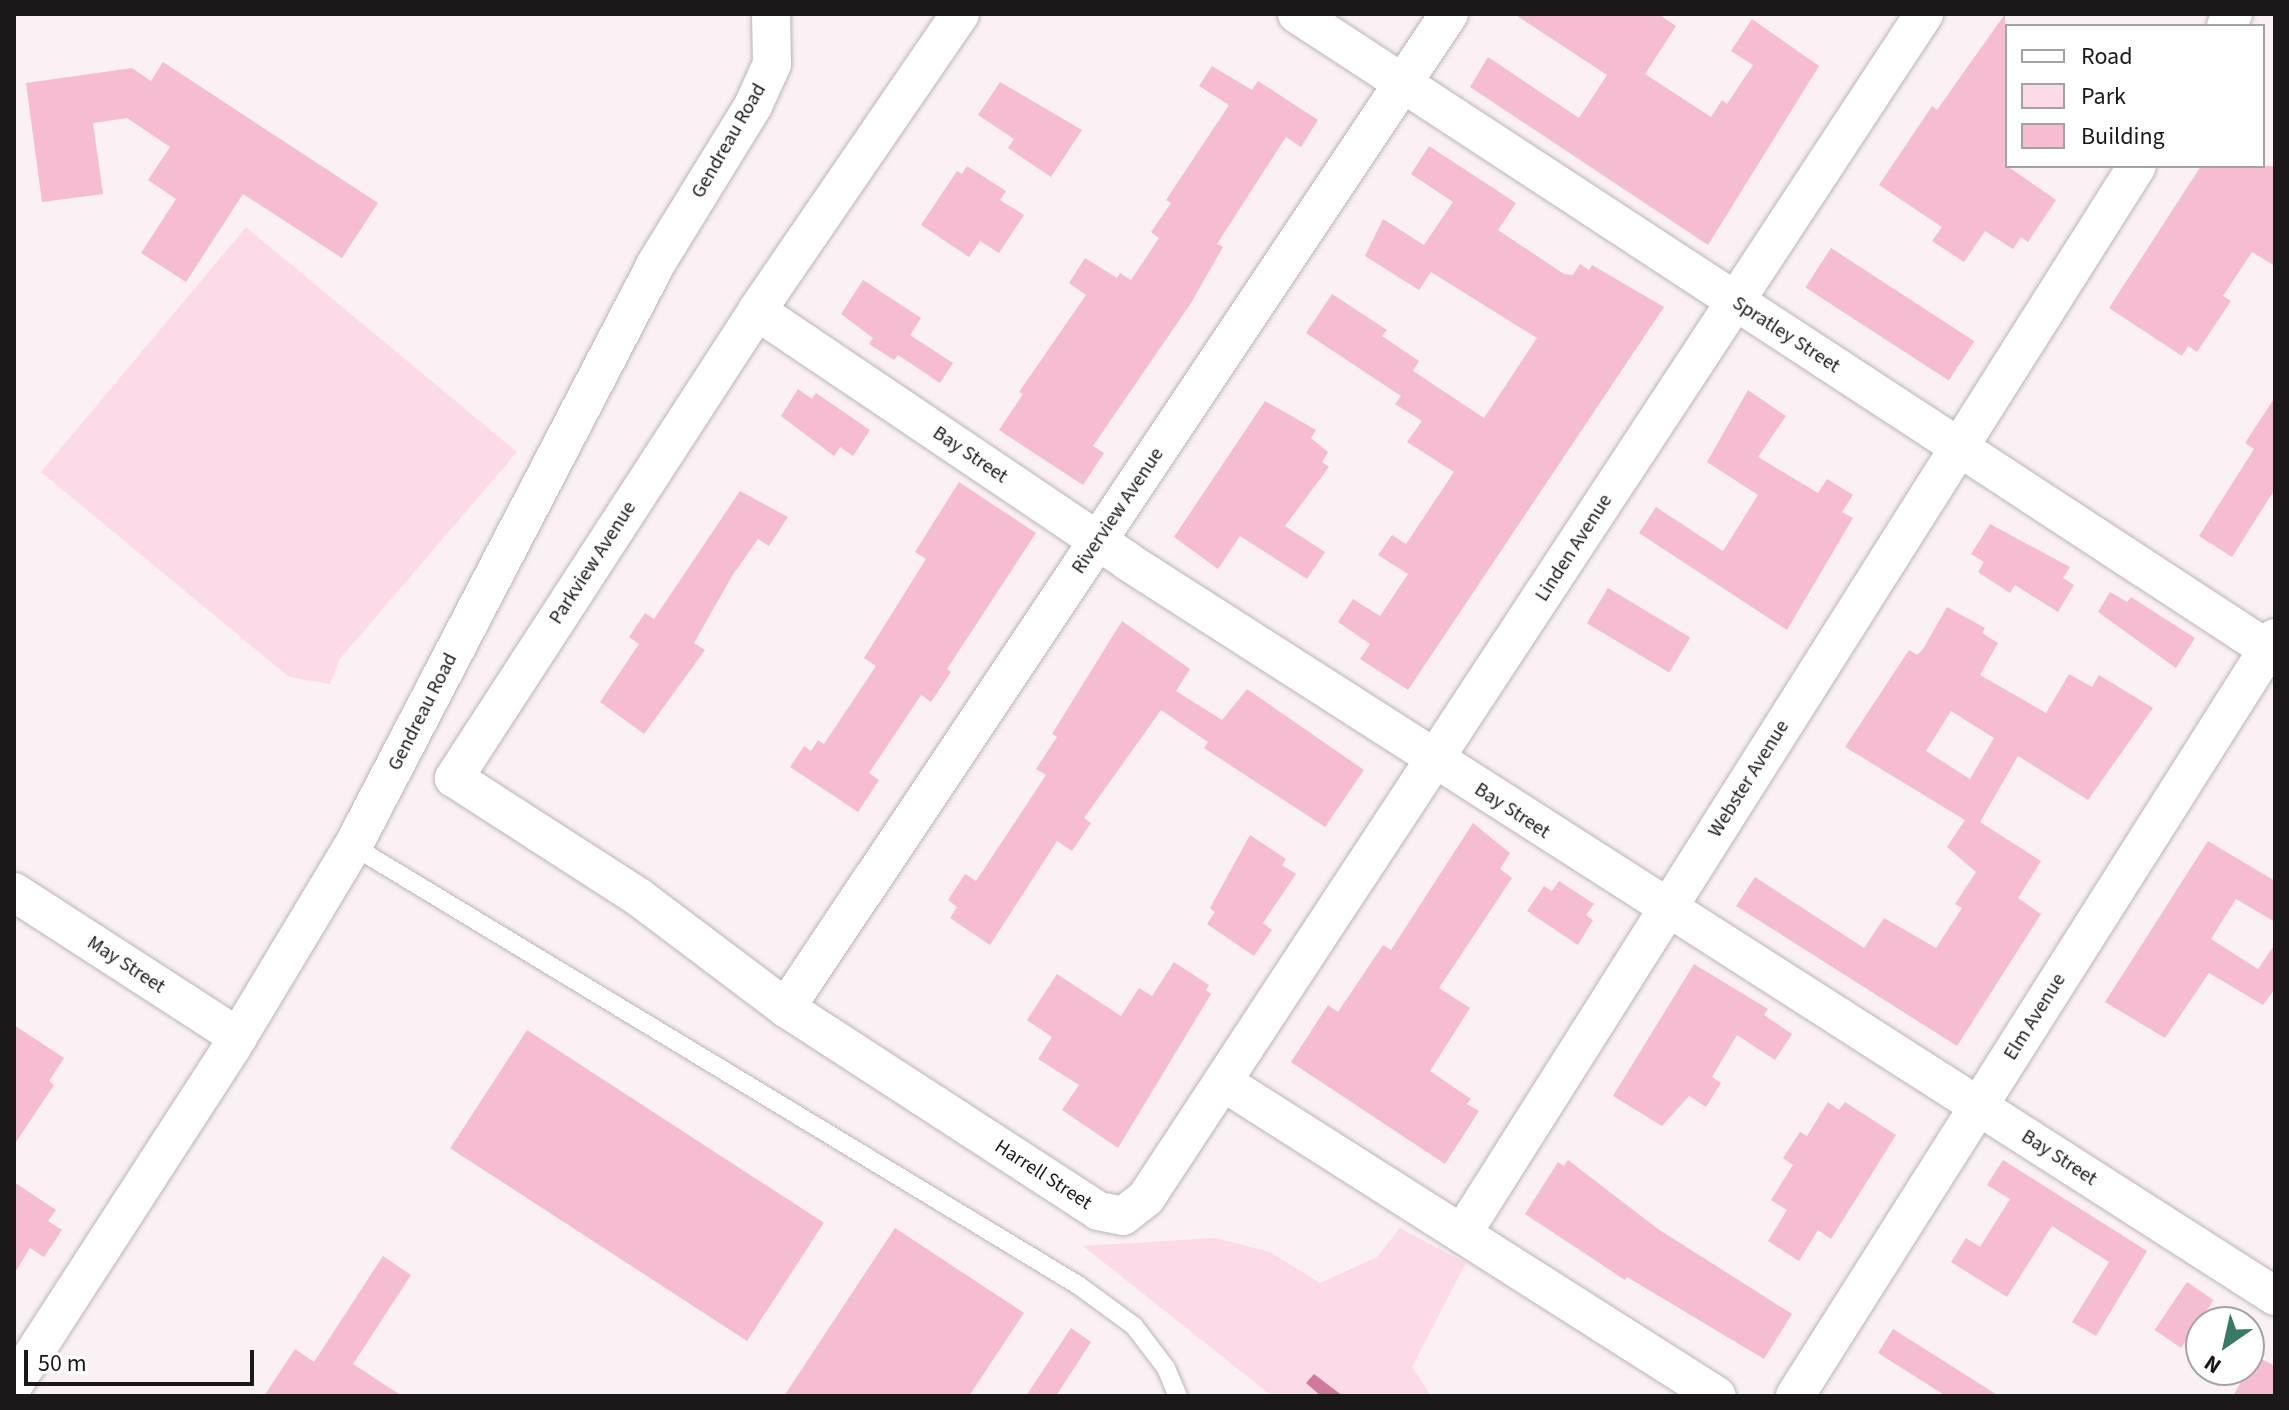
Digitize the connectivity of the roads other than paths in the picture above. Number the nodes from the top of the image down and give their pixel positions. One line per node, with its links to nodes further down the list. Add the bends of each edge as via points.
1 (771, 14): 14 (street, Gendreau Road, via 772,64 753,106 643,289)
2 (960, 14): 9 (street, Parkview Avenue)
3 (1297, 14): 6 (street, Spratley Street)
4 (1449, 14): 6 (street, Riverview Avenue)
5 (1924, 14): 8 (street, Linden Avenue)
6 (1403, 83): 8 (street, Spratley Street); 11 (street, Riverview Avenue)
7 (2136, 168): 10 (street, Webster Avenue)
8 (1735, 302): 10 (street, Spratley Street); 13 (street, Linden Avenue)
9 (757, 311): 11 (street, Bay Street); 17 (street, Parkview Avenue, via 454,778 640,898)
10 (1959, 448): 12 (street, Spratley Street); 16 (street, Webster Avenue)
11 (1098, 542): 13 (street, Bay Street); 17 (street, Riverview Avenue)
12 (2273, 647): 20 (street, Elm Avenue)
13 (1434, 760): 16 (street, Bay Street); 19 (street, Linden Avenue)
14 (353, 846): 18 (street, Gendreau Road); 24 (lane, via 1078,1285 1134,1326 1166,1368)
15 (14, 892): 18 (street, May Street)
16 (1666, 910): 20 (street, Bay Street); 21 (street, Webster Avenue)
17 (786, 1008): 19 (street, Harrell Street, via 1098,1211 1123,1216 1146,1198)
18 (238, 1037): 23 (street, Gendreau Road)
19 (1223, 1082): 21 (street)
20 (1979, 1106): 22 (street, Bay Street); 26 (street, Elm Avenue)
21 (1462, 1234): 25 (street)
22 (2275, 1296)
23 (14, 1384)
24 (1178, 1396)
25 (1717, 1396)
26 (1795, 1396)

